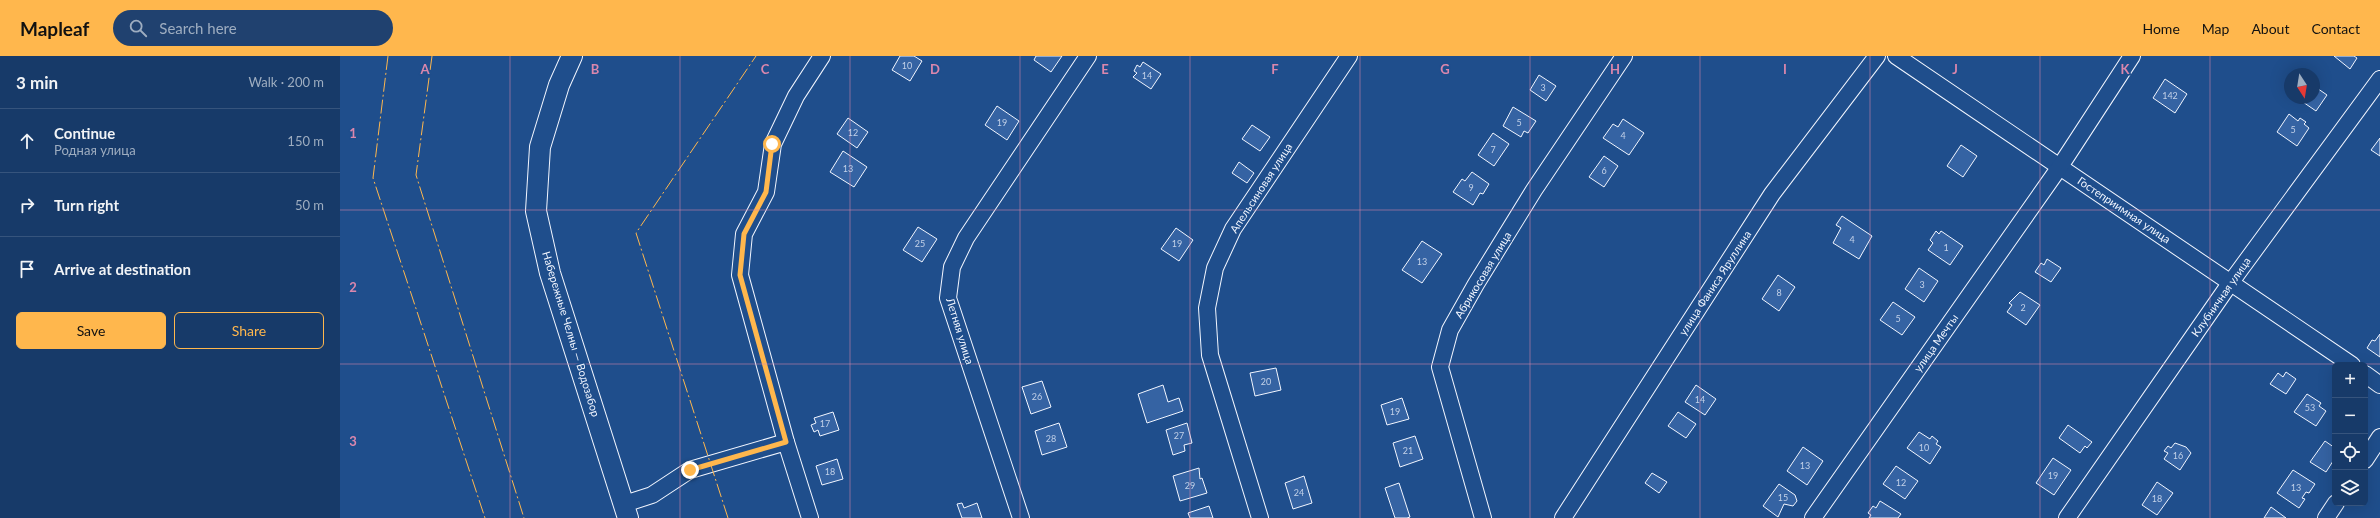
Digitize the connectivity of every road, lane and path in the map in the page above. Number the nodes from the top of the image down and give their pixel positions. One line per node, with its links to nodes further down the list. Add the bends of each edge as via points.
1 (572, 56): 19 (main road, Набережные Челны — Водозабор, via 559,85 540,146 536,211 550,273)
2 (822, 56): 16 (street, via 796,96 772,144 766,192 744,234 740,275)
3 (1088, 56): 21 (street, Летняя улица, via 966,238 952,267 948,298)
4 (1350, 56): 22 (street, Апельсиновая улица, via 1232,229 1215,268 1207,308 1210,355)
5 (1624, 56): 23 (street, Абрикосовая улица, via 1534,190 1450,330 1440,367)
6 (1877, 56): 24 (street, улица Фаниса Яруллина, via 1772,194)
7 (1896, 56): 10 (street, Гостеприимная улица)
8 (2132, 56): 10 (street, улица Мечты)
9 (2380, 79): 11 (street, Клубничная улица)
10 (2059, 168): 11 (street, Гостеприимная улица); 25 (street, улица Мечты)
11 (2231, 282): 12 (street, Гостеприимная улица); 26 (street, Клубничная улица)
12 (2348, 362)
13 (2368, 376): 14 (street)
14 (2380, 384)
15 (2380, 437): 17 (street)
16 (786, 442): 19 (street, via 690,470); 20 (street)
17 (2368, 455)
18 (2334, 506): 27 (street)
19 (626, 511)
20 (810, 518)
21 (1021, 518)
22 (1260, 518)
23 (1483, 518)
24 (1563, 518)
25 (1813, 518)
26 (2067, 518)
27 (2326, 518)

